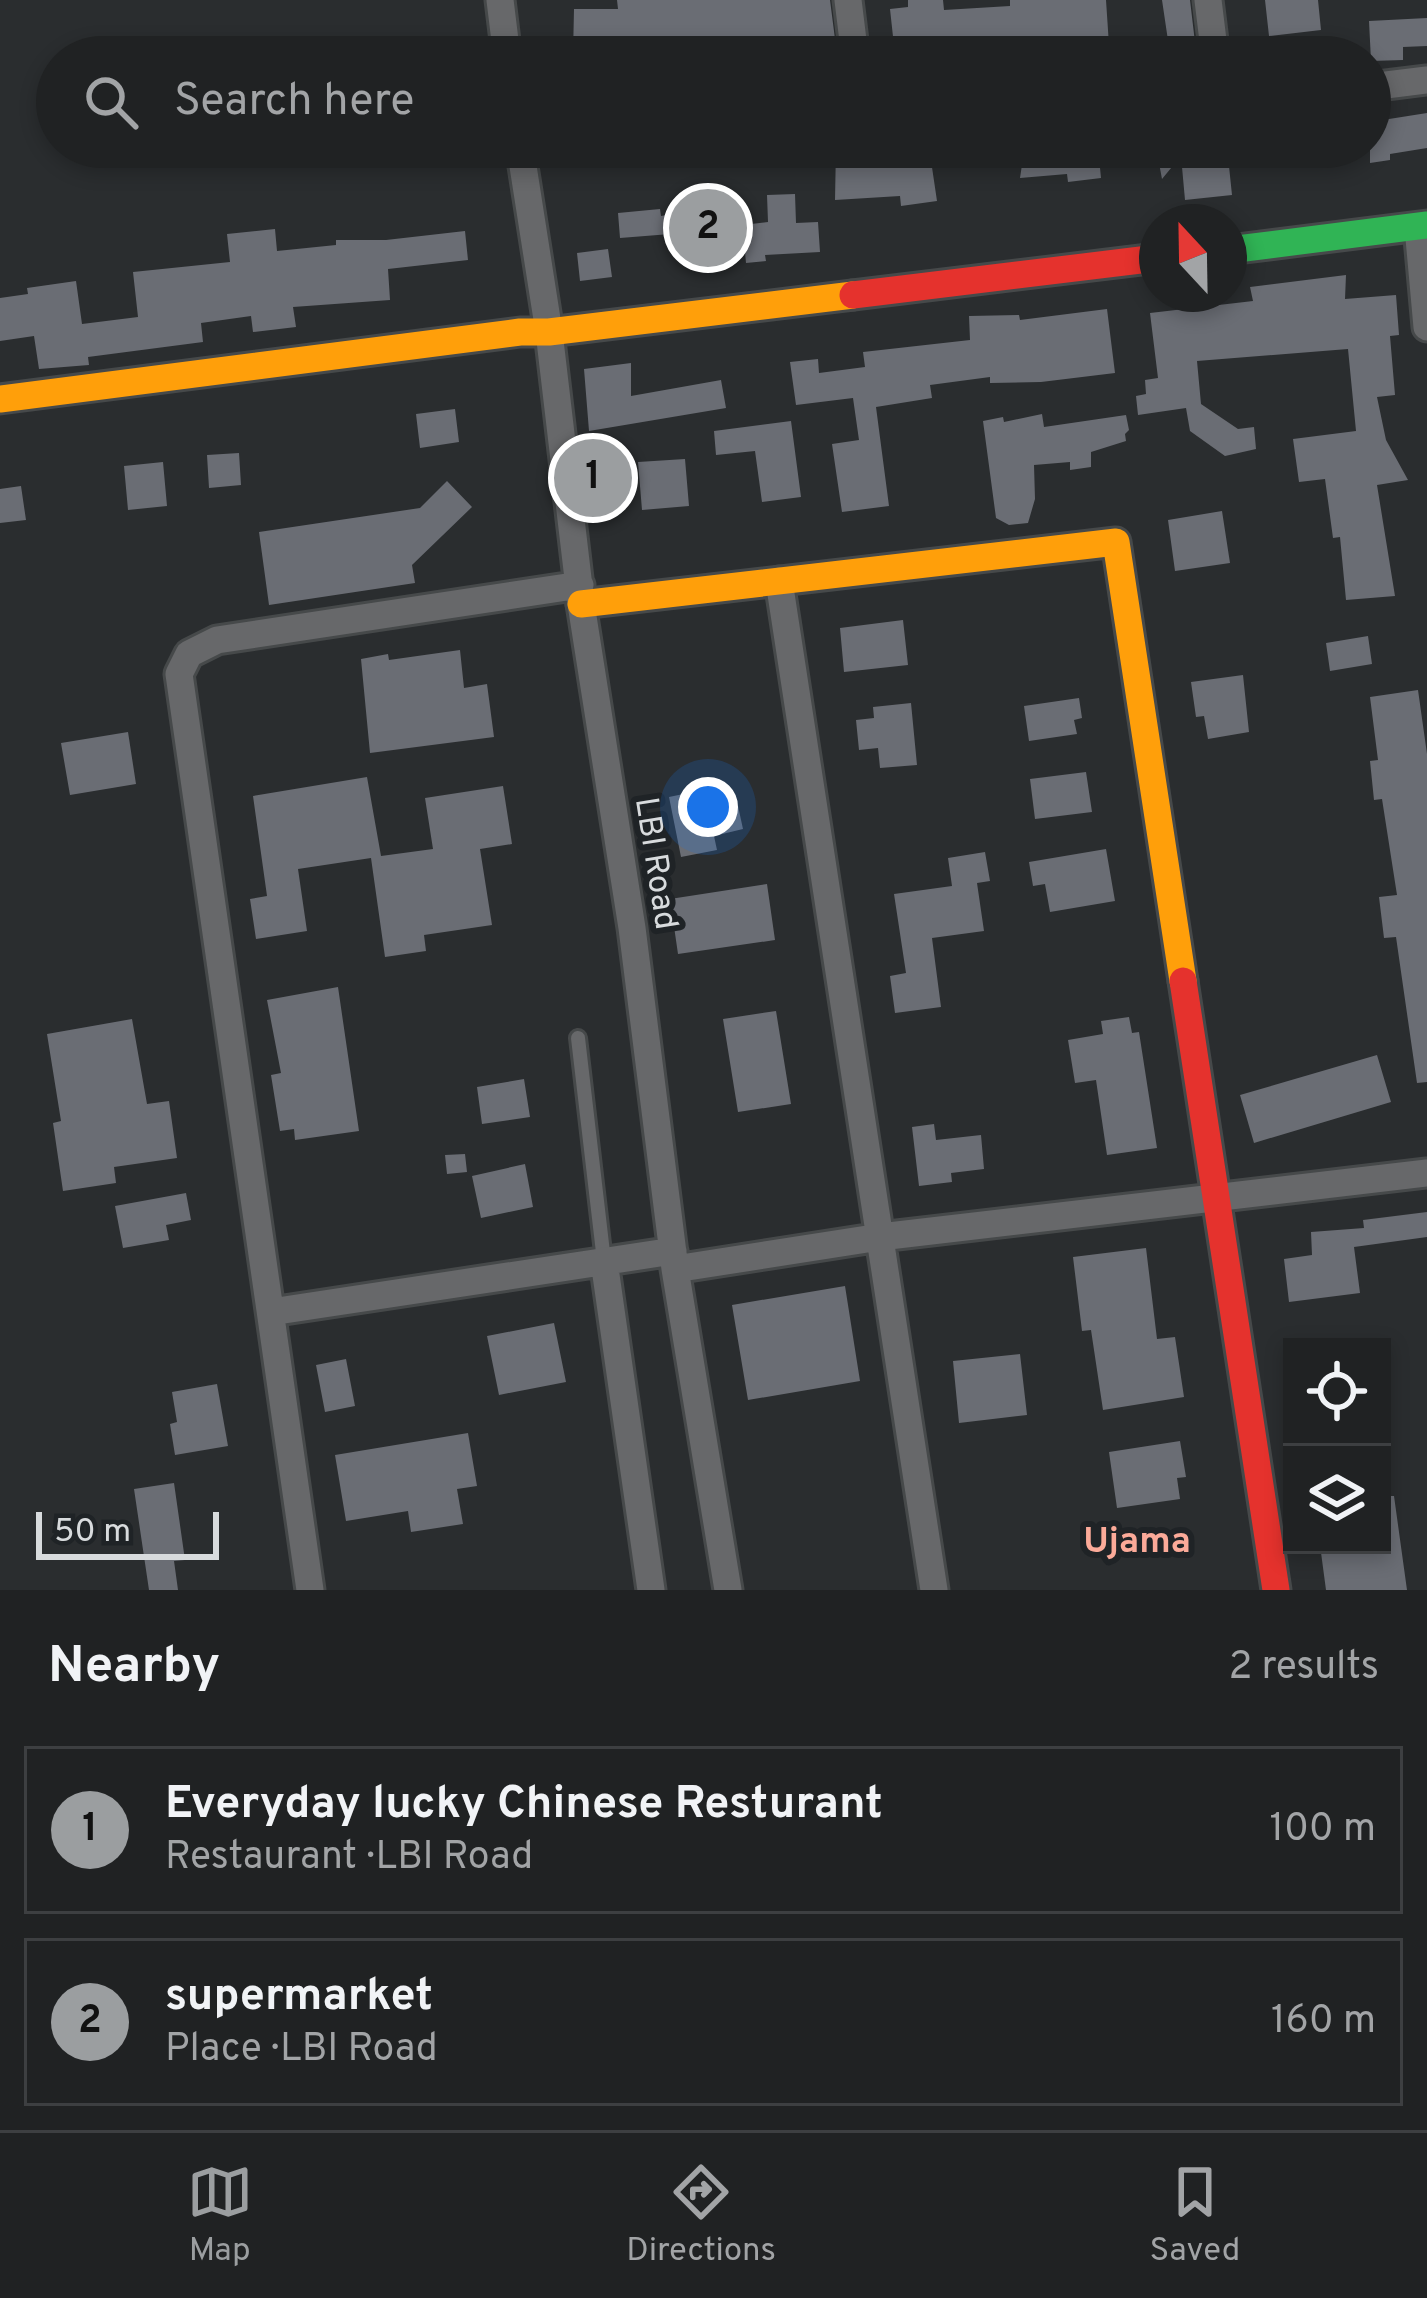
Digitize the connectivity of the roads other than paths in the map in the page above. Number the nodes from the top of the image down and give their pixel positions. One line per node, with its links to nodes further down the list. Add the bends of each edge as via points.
1 (500, 0): 4 (street)
2 (848, 0): 5 (street)
3 (1208, 0): 6 (street)
4 (504, 36)
5 (852, 36)
6 (1212, 36)
7 (1427, 80): 8 (street)
8 (1391, 84)
9 (523, 168): 14 (street, LBI Road)
10 (1422, 226): 11 (street); 13 (street)
11 (1247, 248)
12 (1139, 260): 14 (street)
13 (1427, 327)
14 (549, 332): 15 (street); 17 (street, LBI Road)
15 (0, 399)
16 (779, 581): 17 (street); 20 (street, via 1117,542); 21 (street)
17 (580, 594): 22 (street, LBI Road); 24 (street, via 217,640 189,655 179,674)
18 (578, 1039): 23 (lane)
19 (1427, 1173): 20 (street)
20 (1215, 1201): 21 (street); 29 (street)
21 (880, 1237): 22 (street); 28 (street)
22 (674, 1260): 23 (street); 27 (street, LBI Road)
23 (604, 1261): 24 (street); 26 (street)
24 (271, 1312): 25 (street)
25 (310, 1590)
26 (651, 1590)
27 (728, 1590)
28 (934, 1590)
29 (1276, 1590)

